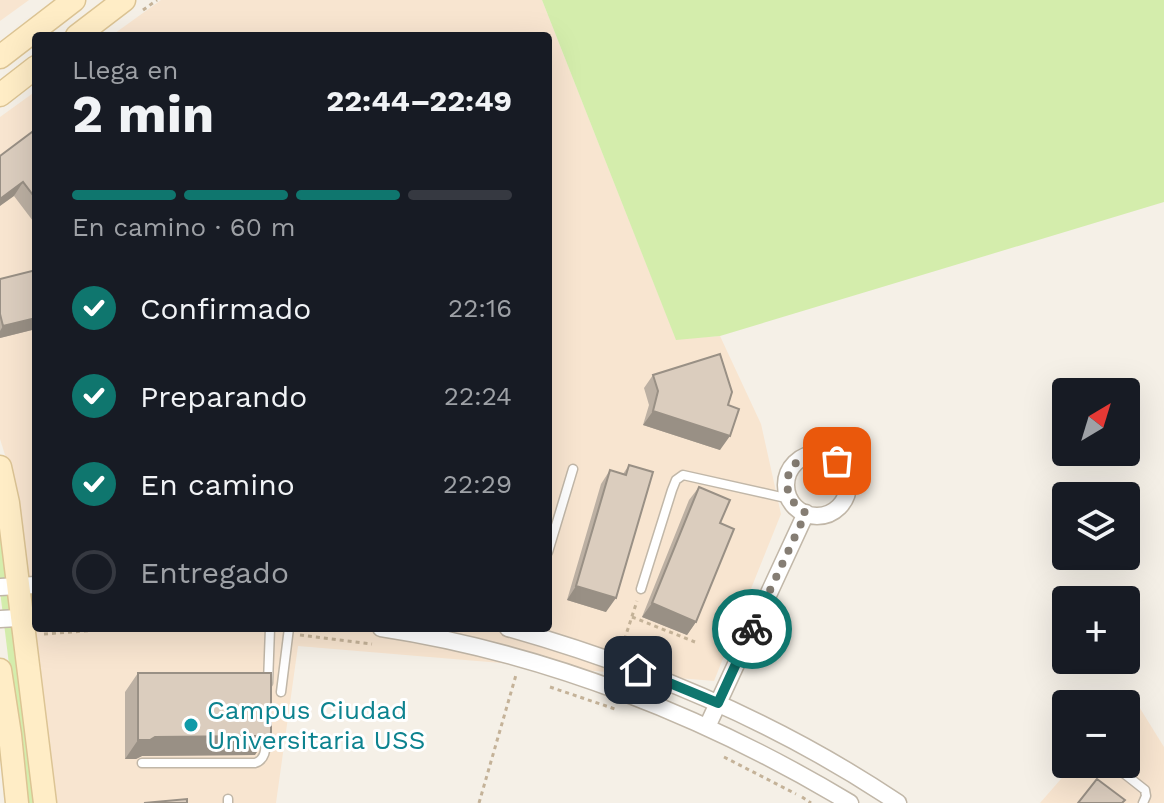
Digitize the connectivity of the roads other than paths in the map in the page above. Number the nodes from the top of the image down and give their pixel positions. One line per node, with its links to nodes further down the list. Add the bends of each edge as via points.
1 (74, 0): 3 (street)
2 (124, 0): 5 (street)
3 (32, 32)
4 (32, 32): 6 (street)
5 (82, 32)
6 (0, 57)
7 (32, 70): 8 (street)
8 (0, 95)
9 (0, 467): 14 (street)
10 (573, 469): 13 (lane)
11 (790, 499): 12 (street); 12 (street, via 787,478 798,461 817,453 837,461 847,477 846,496 825,515); 15 (lane, via 683,475 672,490)
12 (806, 513): 24 (street)
13 (552, 539)
14 (18, 586): 16 (street)
15 (641, 589)
16 (21, 622): 30 (street)
17 (270, 632): 22 (lane)
18 (289, 632): 23 (lane)
19 (401, 632): 26 (street, via 559,670)
20 (528, 632): 24 (street)
21 (0, 670): 29 (street)
22 (267, 692)
23 (281, 692)
24 (718, 703): 26 (street); 32 (street, via 822,756)
25 (266, 722): 27 (lane, via 265,752 255,763)
26 (707, 727): 31 (street)
27 (142, 763)
28 (1130, 778): 33 (lane, via 1145,790)
29 (17, 803)
30 (45, 803)
31 (850, 803)
32 (898, 803)
33 (1143, 803)

